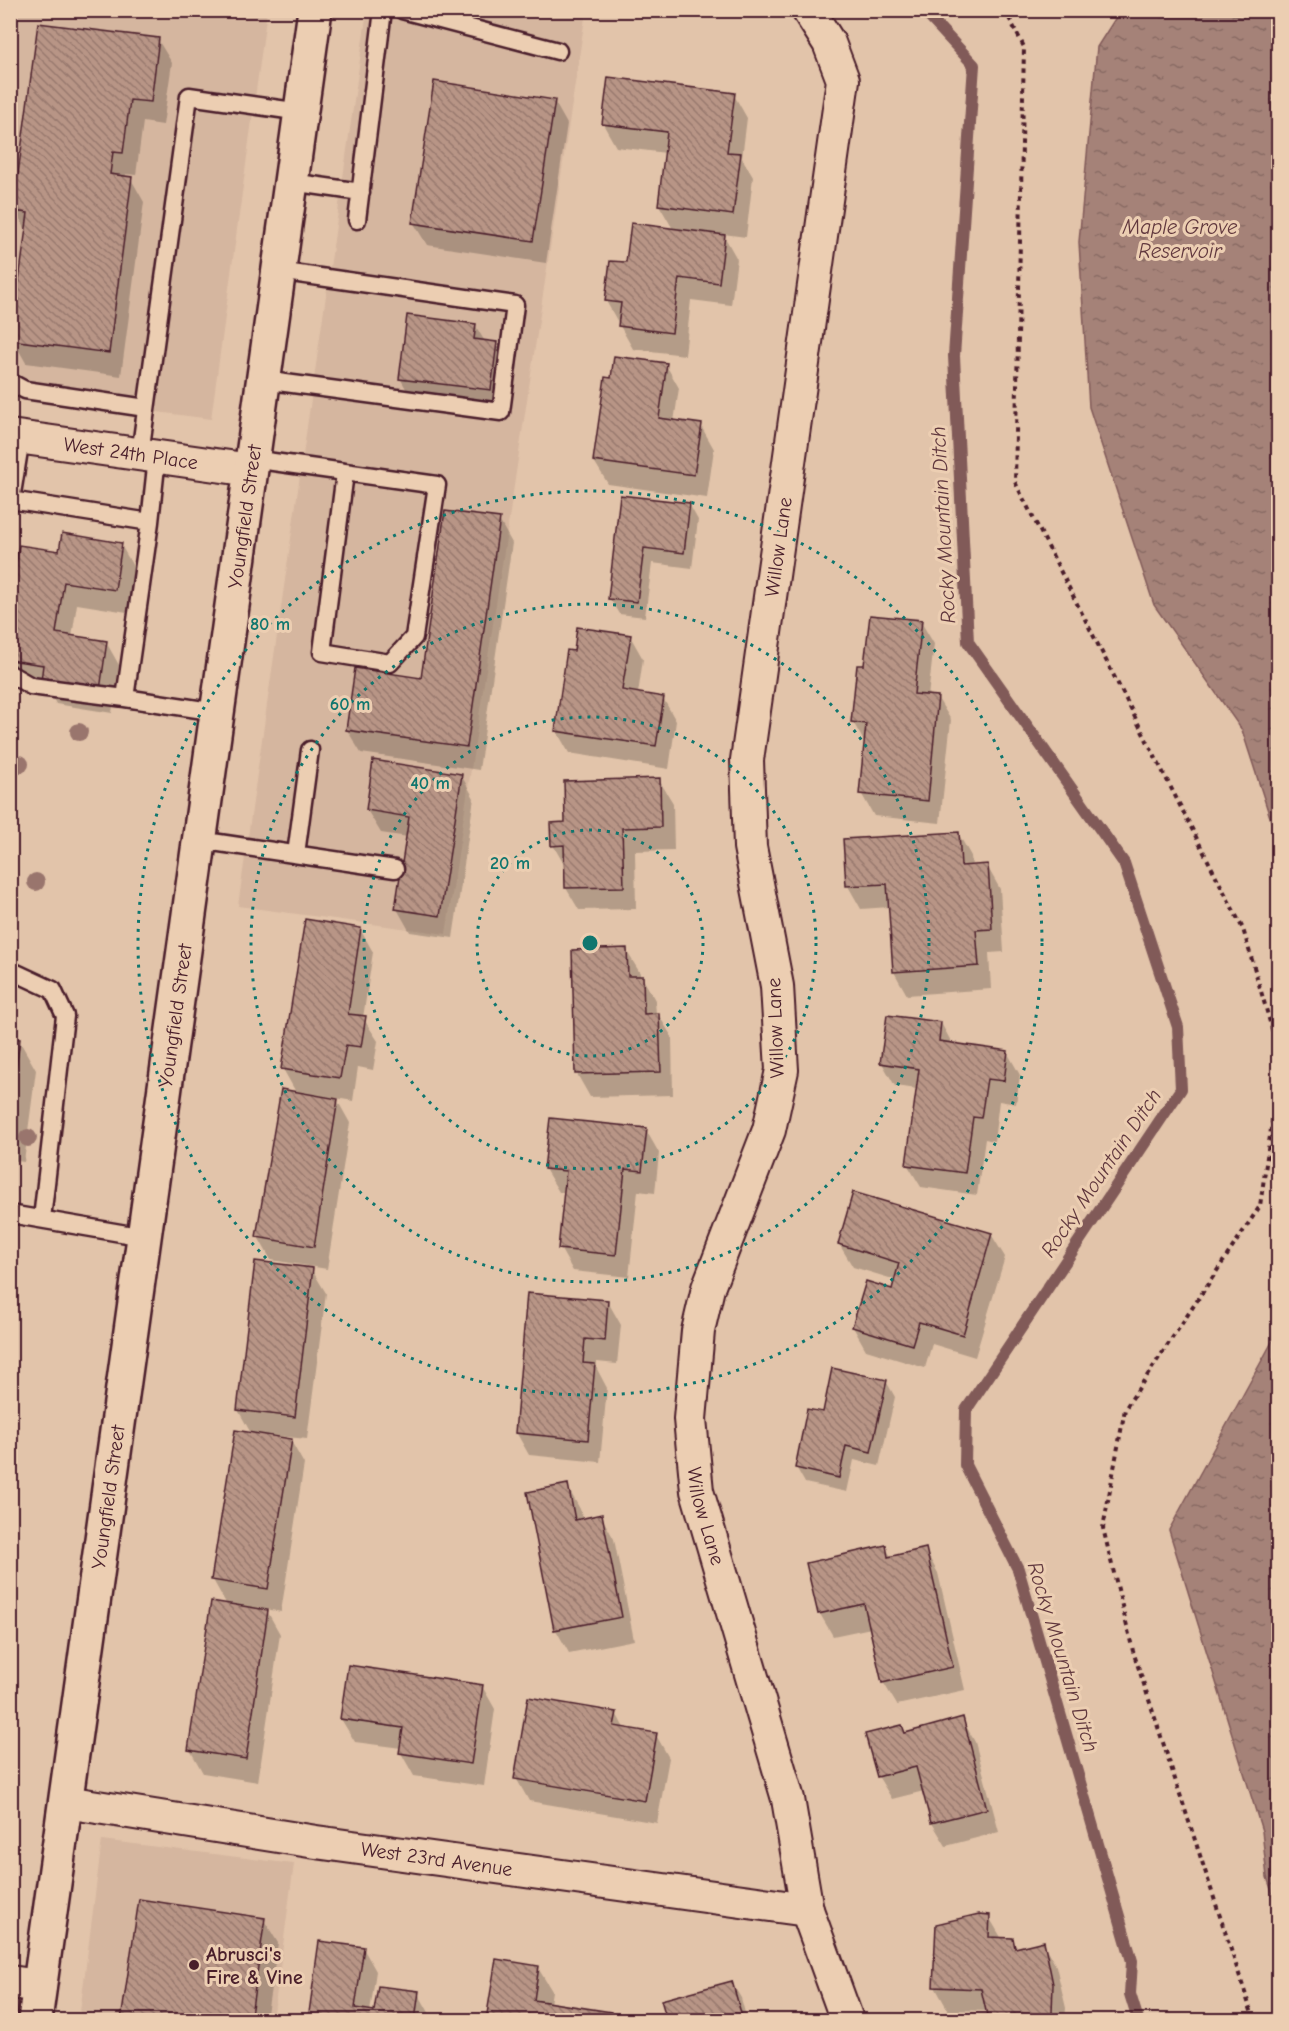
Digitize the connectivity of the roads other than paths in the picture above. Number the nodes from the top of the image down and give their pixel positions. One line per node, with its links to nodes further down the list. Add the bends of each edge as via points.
1 (315, 10): 6 (street, Youngfield Street)
2 (383, 10): 8 (lane)
3 (808, 10): 32 (street, Willow Lane, via 829,43 843,80 747,760 750,847 777,986 782,1071 769,1130 708,1288 698,1330 690,1419 697,1491 788,1799)
4 (409, 11): 5 (lane)
5 (558, 51)
6 (301, 111): 7 (street, Youngfield Street); 13 (lane, via 189,96)
7 (291, 182): 8 (lane); 10 (street, Youngfield Street)
8 (361, 192): 9 (lane)
9 (357, 220)
10 (278, 271): 11 (street, Youngfield Street); 11 (lane, via 514,305 501,412)
11 (263, 380): 16 (street, Youngfield Street)
12 (10, 382): 13 (lane, via 25,390)
13 (146, 408): 15 (lane)
14 (16, 437): 15 (street, West 24th Place); 18 (lane)
15 (148, 456): 16 (street, West 24th Place); 19 (lane)
16 (252, 465): 17 (lane); 22 (street, Youngfield Street)
17 (345, 472): 17 (lane, via 437,485 414,638 390,663 322,652)
18 (11, 500): 19 (lane)
19 (150, 522): 21 (lane)
20 (10, 674): 21 (lane, via 31,686)
21 (125, 698): 22 (lane)
22 (217, 712): 24 (street, Youngfield Street)
23 (310, 750): 25 (lane)
24 (199, 840): 25 (lane); 30 (street, Youngfield Street)
25 (296, 854): 26 (lane)
26 (395, 868)
27 (10, 970): 29 (lane, via 53,990 65,1016)
28 (10, 1214): 29 (lane)
29 (42, 1219): 30 (lane)
30 (144, 1237): 31 (street, Youngfield Street)
31 (66, 1802): 32 (street, West 23rd Avenue, via 316,1842); 33 (street, Youngfield Street)
32 (807, 1910): 35 (street, Willow Lane)
33 (25, 1984): 34 (street, Youngfield Street)
34 (35, 2020)
35 (847, 2020)

